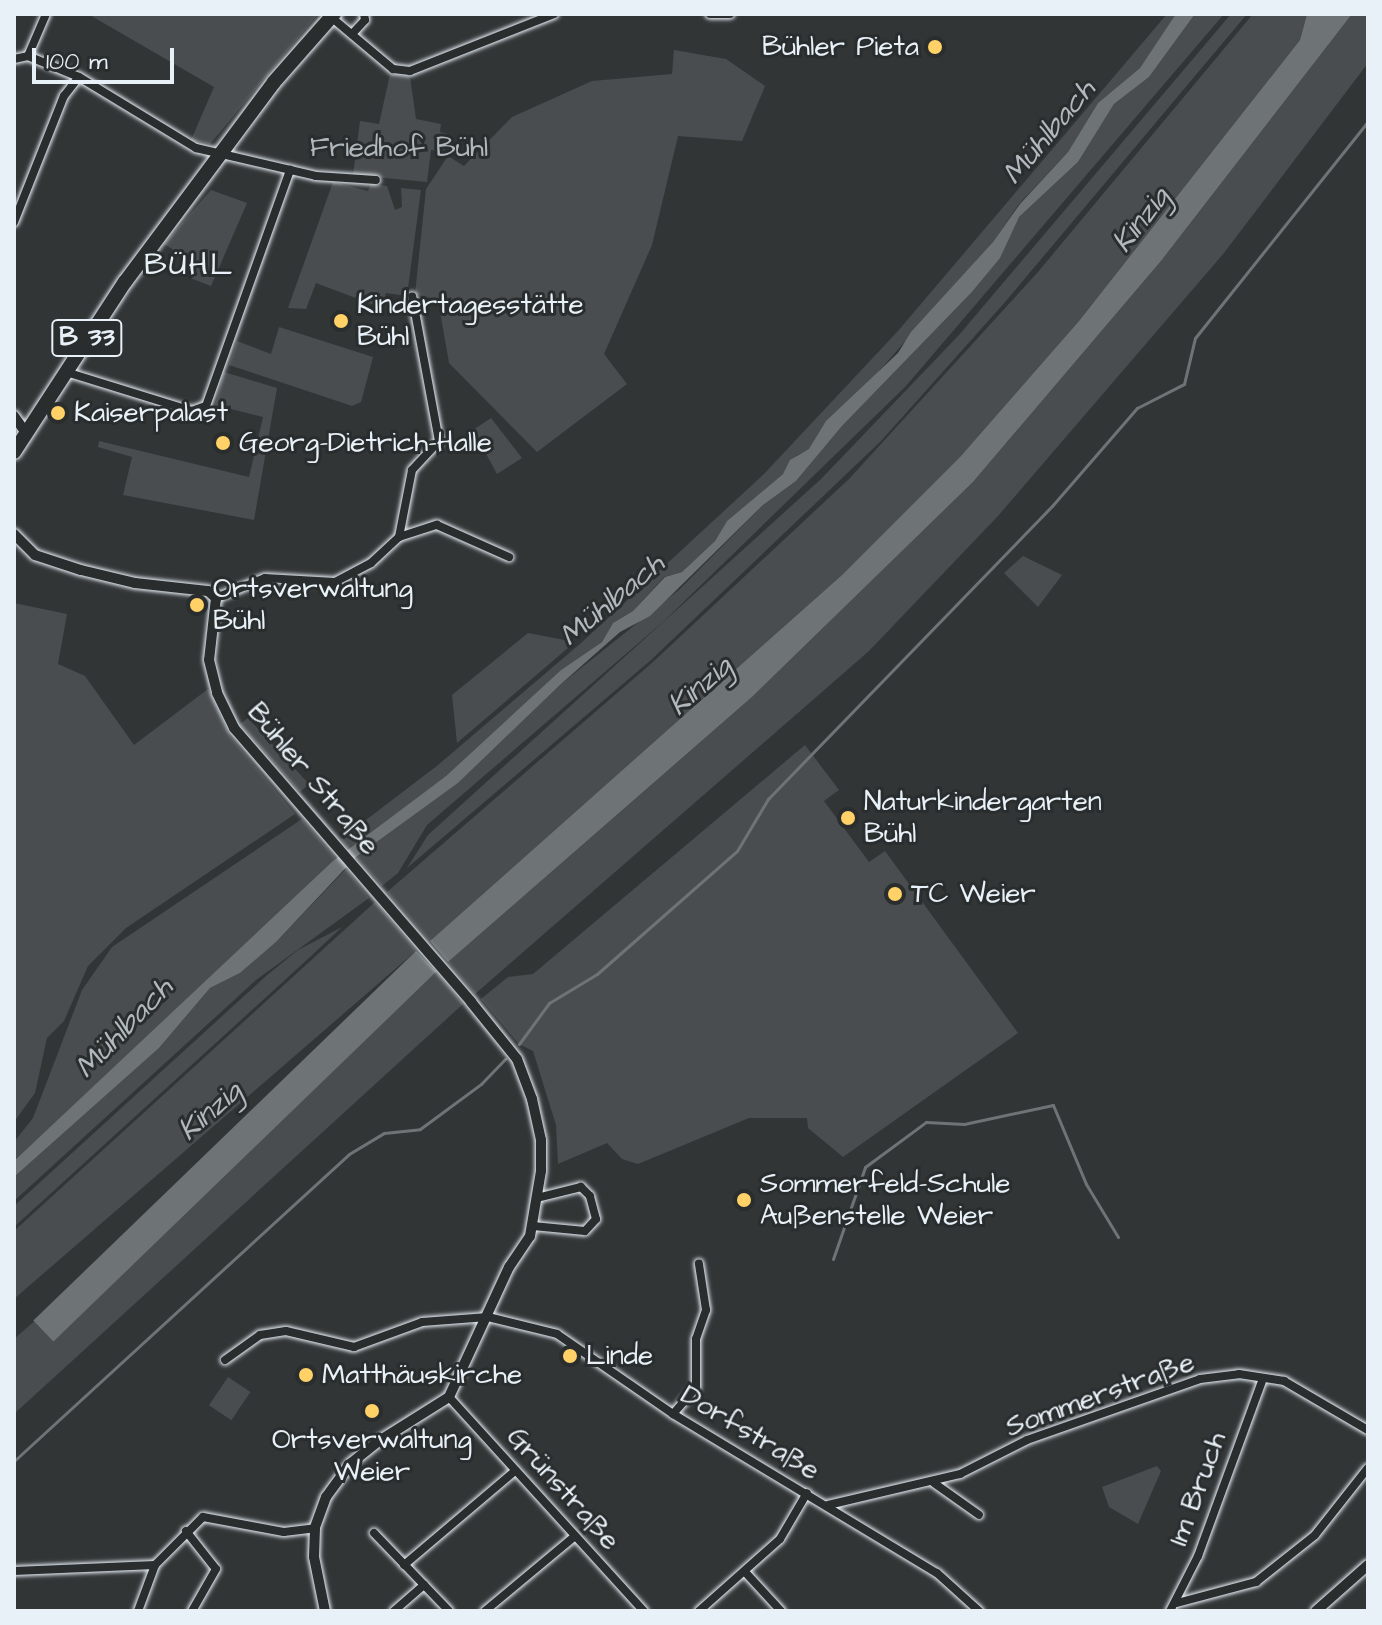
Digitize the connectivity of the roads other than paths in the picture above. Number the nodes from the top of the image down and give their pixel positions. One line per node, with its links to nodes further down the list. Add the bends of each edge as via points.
1 (46, 14): 8 (street)
2 (364, 14): 7 (street)
3 (554, 14): 7 (street, via 410,71 393,69)
4 (710, 14): 5 (street)
5 (730, 14)
6 (333, 16): 7 (street); 11 (main road, B 33, via 274,82)
7 (352, 34)
8 (28, 56): 9 (street); 10 (street)
9 (14, 59)
10 (79, 77): 11 (street, via 187,144); 14 (street, via 64,96)
11 (225, 153): 12 (street); 16 (main road, B 33, via 125,282)
12 (290, 170): 13 (street); 16 (street, via 206,406 192,411)
13 (376, 180)
14 (14, 222)
15 (412, 296): 21 (street, via 439,441 412,470)
16 (65, 372): 18 (main road, B 33)
17 (14, 416): 18 (street)
18 (26, 433): 19 (main road, B 33)
19 (14, 452)
20 (14, 534): 23 (street, via 35,555 81,570 135,583 208,591)
21 (399, 537): 22 (street, via 437,525); 23 (street, via 371,563 335,582 265,578)
22 (509, 557)
23 (216, 598): 24 (street, Bühler Straße, via 209,660 222,707 517,1059 541,1140)
24 (537, 1198): 25 (street, Bühler Straße); 25 (street, via 581,1187 596,1219 585,1231)
25 (533, 1226): 27 (street, Bühler Straße)
26 (699, 1264): 31 (street, via 706,1310 696,1339 696,1388)
27 (488, 1317): 28 (street, via 422,1322 354,1347 286,1331 260,1335); 30 (street, Bühler Straße); 31 (street, Dorfstraße, via 576,1343)
28 (225, 1360)
29 (1262, 1381): 32 (street, Sommerstraße, via 1298,1387); 35 (street, Sommerstraße, via 1239,1374 1200,1379 1027,1440); 49 (street, Im Bruch)
30 (449, 1397): 34 (street, Grünstraße); 39 (street, via 351,1463 326,1497)
31 (673, 1414): 36 (street, Dorfstraße)
32 (1368, 1430)
33 (1368, 1468): 49 (street, via 1315,1535 1256,1582)
34 (515, 1471): 42 (street, Grünstraße); 44 (street)
35 (934, 1483): 37 (street, Sommerstraße); 38 (street)
36 (807, 1493): 37 (street, Dorfstraße); 47 (street, via 780,1539)
37 (828, 1505): 59 (street, Dorfstraße, via 937,1573)
38 (979, 1515)
39 (315, 1528): 40 (street, via 284,1532 203,1517); 52 (street)
40 (186, 1531): 43 (street); 51 (street, via 216,1569)
41 (374, 1533): 44 (street)
42 (575, 1536): 55 (street); 56 (street, Grünstraße)
43 (155, 1565): 46 (street); 50 (street)
44 (404, 1565): 48 (street)
45 (1368, 1565): 61 (street)
46 (14, 1571)
47 (746, 1573): 57 (street); 58 (street)
48 (424, 1585): 53 (street); 54 (street)
49 (1177, 1603): 60 (street, Im Bruch)
50 (138, 1611)
51 (192, 1611)
52 (325, 1611)
53 (394, 1611)
54 (449, 1611)
55 (485, 1611)
56 (644, 1611)
57 (699, 1611)
58 (781, 1611)
59 (979, 1611)
60 (1170, 1611)
61 (1316, 1611)

